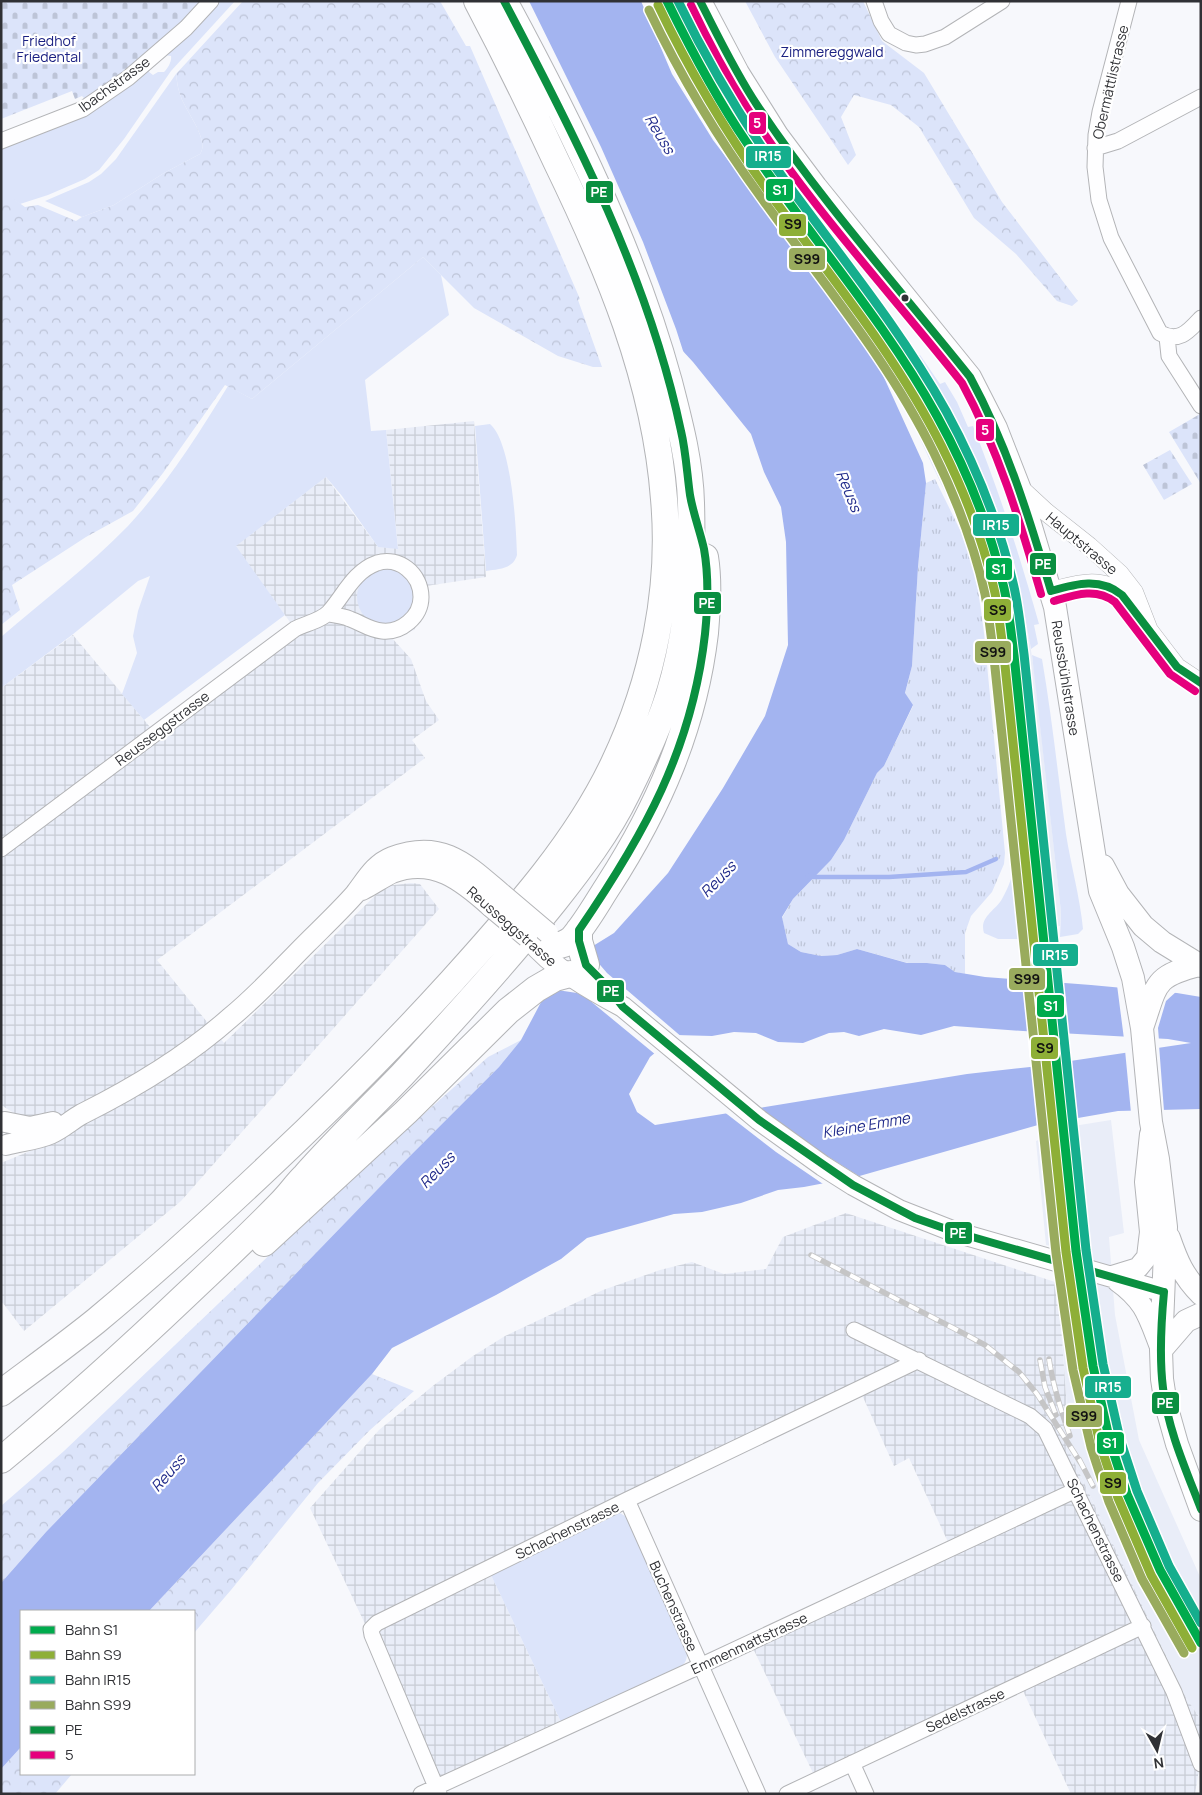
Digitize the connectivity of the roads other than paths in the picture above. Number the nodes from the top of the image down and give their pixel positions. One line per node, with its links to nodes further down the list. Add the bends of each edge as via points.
1 (211, 1): 9 (street, Ibachstrasse, via 186,28 128,78 83,109)
2 (477, 1): 41 (highway, via 593,238 622,311 652,413 666,537 658,626 644,687 628,732 594,799 531,889 484,946 336,1103 237,1197 65,1346)
3 (504, 1): 15 (highway, via 582,155 651,321 679,421)
4 (700, 1): 14 (main road, Reussbühlstrasse, via 738,73 777,135 970,377)
5 (874, 1): 6 (street, via 889,34 916,45 945,37)
6 (1002, 1)
7 (1129, 1): 10 (street, Obermättlistrasse, via 1100,112)
8 (1201, 97): 10 (street, via 1118,141)
9 (1, 141)
10 (1095, 148): 12 (street, Obermättlistrasse, via 1099,200 1111,238 1160,332)
11 (1201, 318): 12 (street, via 1178,337)
12 (1167, 336): 13 (street, Obermättlistrasse, via 1169,356)
13 (1201, 406)
14 (1019, 487): 16 (main road, Reussbühlstrasse); 18 (street, Hauptstrasse, via 1120,574 1134,592)
15 (691, 500): 22 (highway, via 706,567 708,608 692,702 674,760 657,802 623,863); 31 (highway, via 688,603 679,654 652,740 626,796 570,882 506,960)
16 (1051, 590): 18 (street, Hauptstrasse, via 1086,583 1111,587 1122,595); 20 (main road, Reussbühlstrasse)
17 (328, 614): 17 (street, Reusseggstrasse, via 350,619 365,627 396,630 407,625 418,611 421,597 418,582 401,564 378,563 360,573); 21 (street, Reusseggstrasse, via 295,629)
18 (1150, 633): 19 (street, Hauptstrasse, via 1176,666)
19 (1201, 683)
20 (1092, 845): 23 (main road, via 1132,913 1152,934); 26 (main road, Reussbühlstrasse, via 1100,891 1123,947)
21 (1, 849)
22 (552, 941): 24 (main road, Reusseggstrasse); 24 (highway, via 579,941); 25 (highway, via 542,967); 27 (main road, Reusseggstrasse, bridge, via 497,900 470,866 454,856 430,851 407,852 386,860 368,876 356,893 217,1029 137,1086)
23 (1200, 965): 26 (main road, via 1175,971 1164,978 1155,991)
24 (580, 974): 25 (highway, via 555,978); 33 (main road, Reusseggstrasse, via 606,985 623,1007 759,1120 823,1166 868,1193 915,1218 955,1232)
25 (508, 1011): 42 (highway, via 347,1168 98,1393)
26 (1142, 1028): 29 (main road, Reussbühlstrasse)
27 (77, 1117): 28 (main road, Reusseggstrasse, via 30,1127); 30 (main road, Reusseggstrasse, via 50,1134)
28 (3, 1120): 30 (main road, via 8,1134)
29 (1151, 1122): 32 (main road); 33 (main road, via 1145,1182 1150,1232 1147,1256 1138,1268)
30 (4, 1148)
31 (305, 1176): 42 (highway, via 203,1279); 43 (highway, via 239,1229 110,1350)
32 (1166, 1227): 34 (main road); 35 (main road, via 1180,1268)
33 (1112, 1276): 34 (main road); 39 (main road, via 1141,1303)
34 (1164, 1292): 36 (main road); 39 (main road)
35 (1201, 1294)
36 (1201, 1304)
37 (1201, 1314): 39 (main road, via 1186,1321)
38 (854, 1330): 40 (street, Schachenstrasse)
39 (1161, 1350): 47 (main road, via 1166,1405)
40 (919, 1360): 45 (street, Schachenstrasse, via 1030,1416 1046,1429); 46 (street, Schachenstrasse)
41 (1, 1393)
42 (31, 1436): 44 (highway)
43 (1, 1444)
44 (1, 1460)
45 (1076, 1490): 48 (street, Schachenstrasse); 49 (street, Emmenmattstrasse)
46 (627, 1500): 49 (street, Buchenstrasse); 52 (street, Schachenstrasse, via 377,1623 371,1629)
47 (1201, 1510)
48 (1143, 1626): 50 (street, Sedelstrasse); 51 (street, Schachenstrasse, via 1174,1692)
49 (700, 1666): 52 (street, Emmenmattstrasse); 54 (street, Buchenstrasse)
50 (852, 1763): 55 (street, Sedelstrasse); 56 (street)
51 (1201, 1764)
52 (437, 1790): 53 (street, Emmenmattstrasse)
53 (421, 1794)
54 (758, 1794)
55 (787, 1794)
56 (866, 1794)

